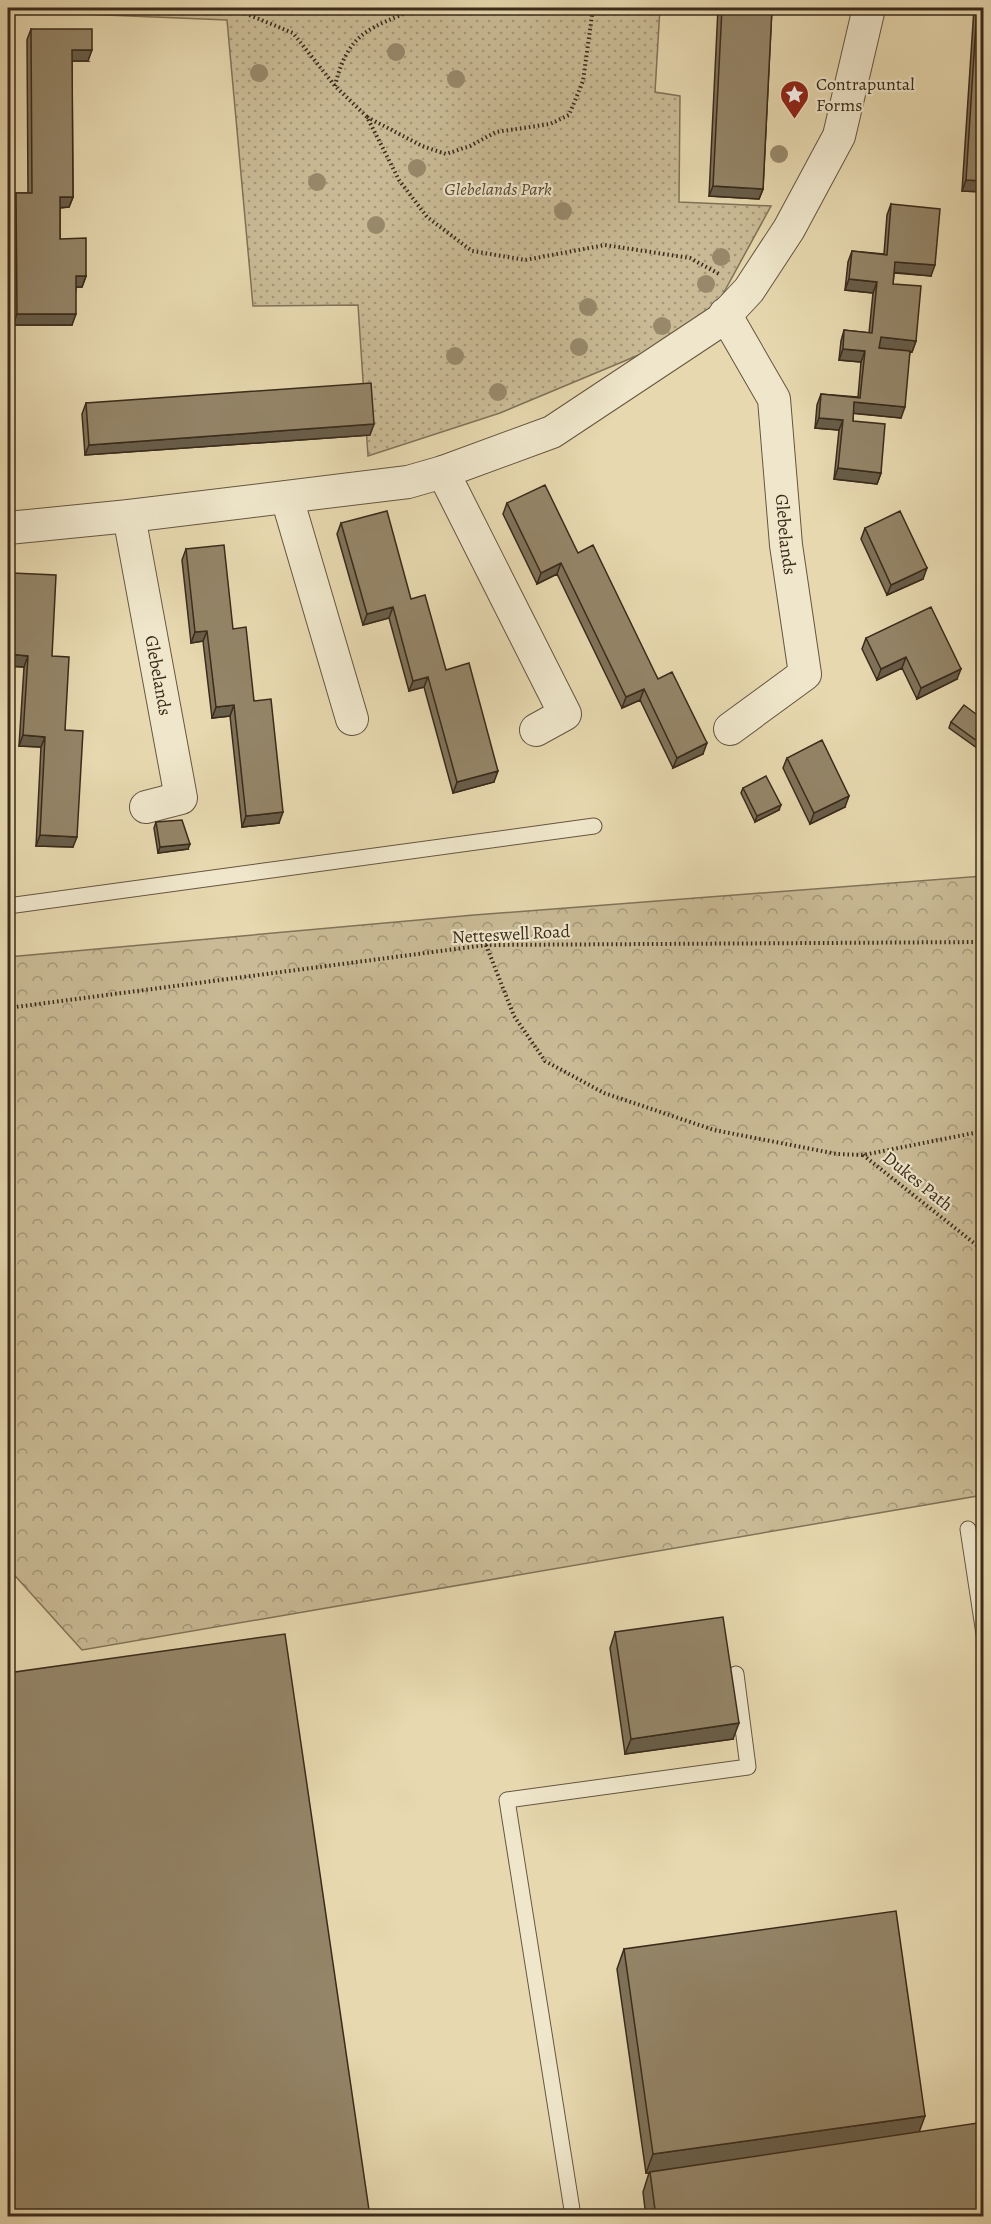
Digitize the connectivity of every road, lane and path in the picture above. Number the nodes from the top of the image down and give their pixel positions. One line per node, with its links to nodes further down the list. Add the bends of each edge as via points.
1 (201, 8): 5 (path, via 237,10 293,33)
2 (418, 8): 5 (path, via 361,34 345,53)
3 (593, 8): 6 (path, via 583,81 569,115 550,124 496,132 446,154)
4 (869, 8): 7 (street, via 839,136 789,229)
5 (335, 86): 6 (path)
6 (367, 117): 7 (path, via 399,180 427,217 472,251 525,260 605,245 690,258)
7 (749, 290): 8 (street)
8 (724, 314): 9 (street, via 721,320 552,432); 14 (street, Glebelands, via 774,399 786,545 805,674)
9 (443, 472): 10 (street, via 408,482); 15 (street, via 565,714)
10 (287, 498): 11 (street); 13 (street)
11 (129, 516): 12 (street); 16 (street, Glebelands, via 181,798)
12 (8, 528)
13 (352, 718)
14 (730, 729)
15 (536, 730)
16 (146, 807)
17 (594, 826): 18 (lane)
18 (8, 906)
19 (984, 942): 20 (path, Netteswell Road)
20 (486, 945): 21 (path, Netteswell Road); 23 (path, via 514,1016 545,1061 604,1093 714,1130 837,1154)
21 (8, 1008)
22 (984, 1131): 23 (path)
23 (863, 1155): 24 (path, Dukes Path)
24 (984, 1251)
25 (968, 1529): 26 (lane)
26 (984, 1634)
27 (736, 1674): 28 (lane, via 748,1767 507,1800)
28 (573, 2217)

